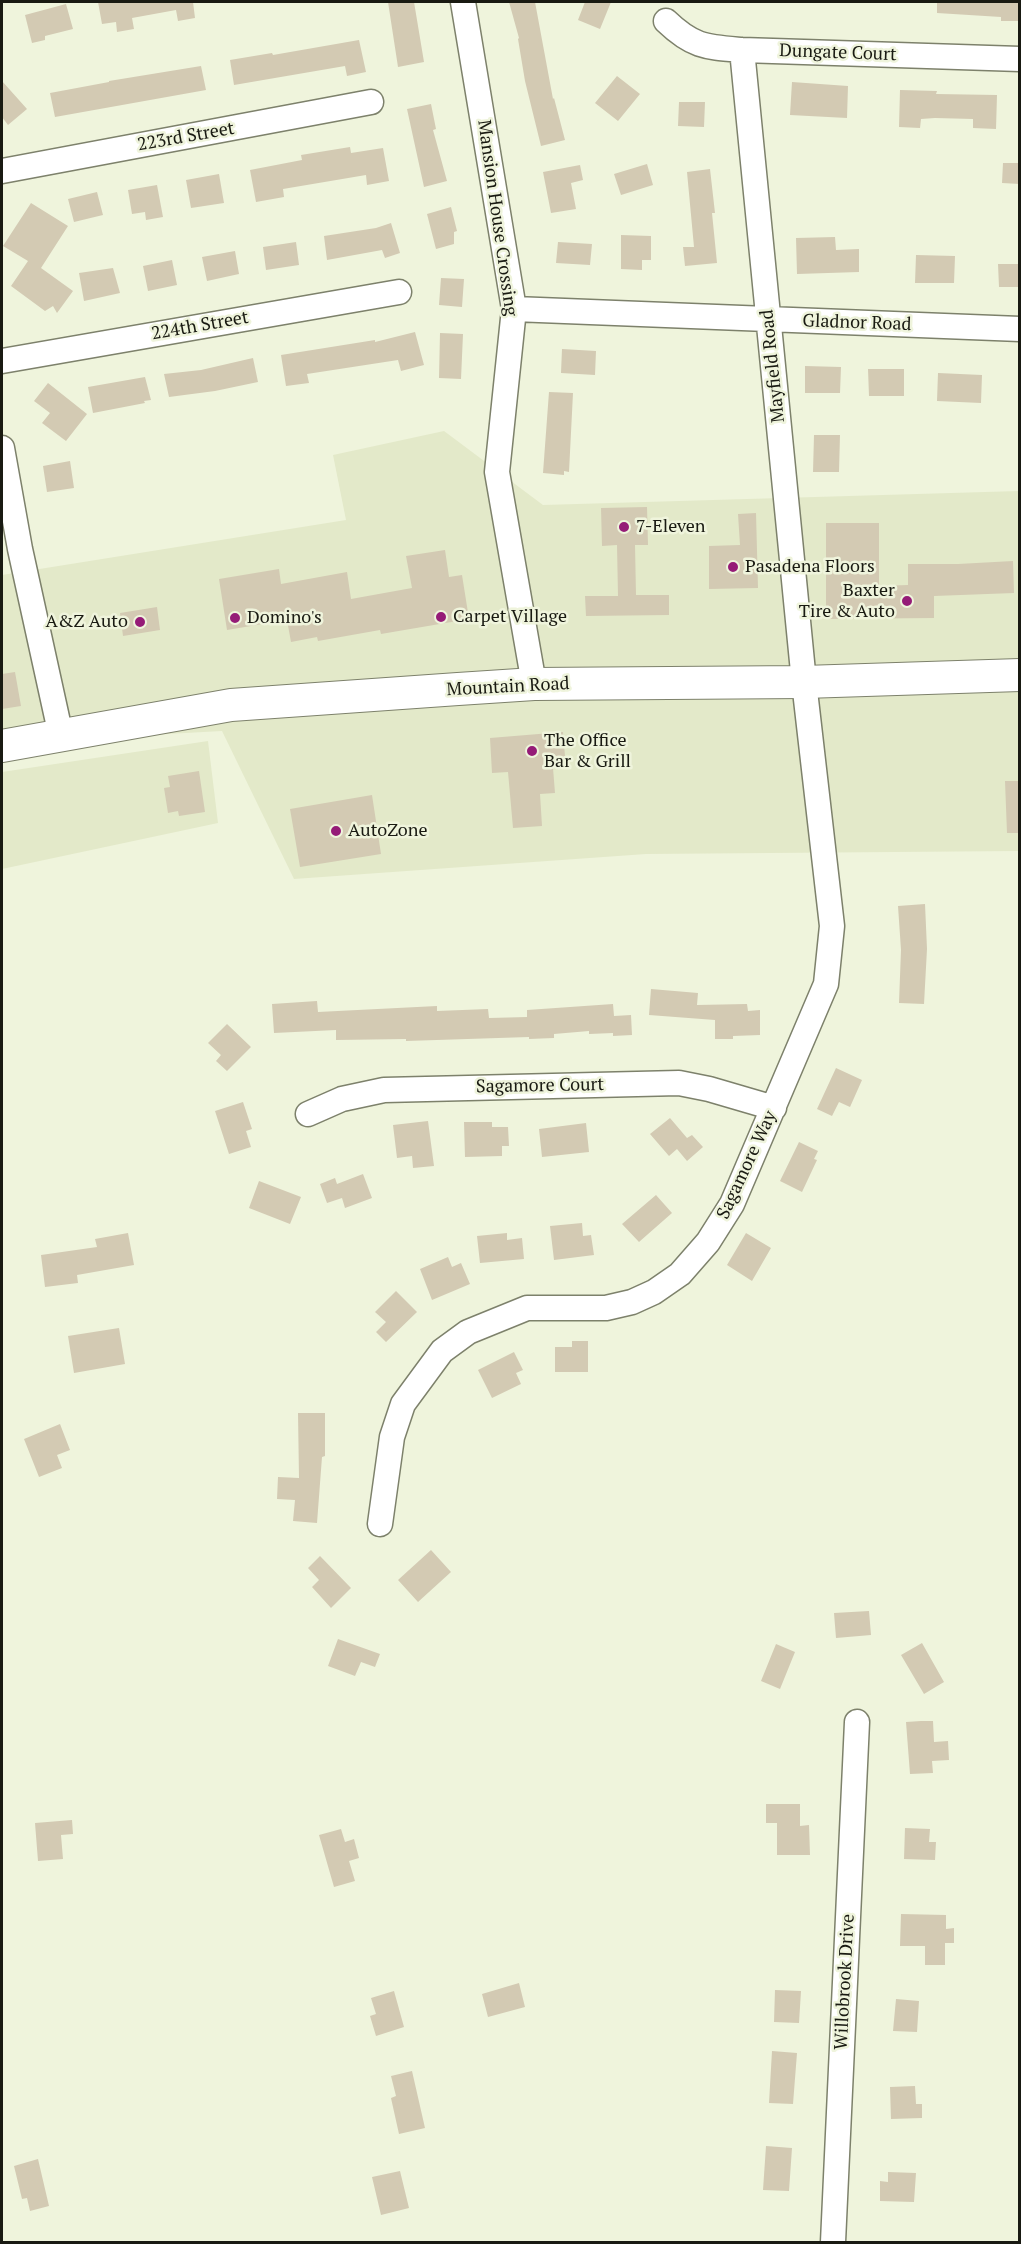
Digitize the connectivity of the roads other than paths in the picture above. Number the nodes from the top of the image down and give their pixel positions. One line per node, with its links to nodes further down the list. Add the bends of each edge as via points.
1 (464, 2): 8 (street, Mansion House Crossing)
2 (666, 21): 3 (street, Dungate Court, via 684,37 704,46)
3 (742, 50): 4 (street, Dungate Court); 9 (street, Mayfield Road)
4 (1020, 59)
5 (371, 102): 6 (street, 223rd Street)
6 (2, 171)
7 (399, 291): 11 (street, 224th Street)
8 (514, 309): 9 (street, Gladnor Road); 16 (street, Mansion House Crossing, via 497,472)
9 (769, 319): 10 (street, Gladnor Road); 15 (street, Mayfield Road)
10 (1020, 329)
11 (2, 361)
12 (2, 448): 13 (street)
13 (11, 551): 17 (street)
14 (1020, 675): 15 (main road, Mountain Road)
15 (804, 682): 16 (main road, Mountain Road); 19 (street, Sagamore Way, via 832,926 826,984)
16 (534, 684): 17 (main road, Mountain Road, via 231,705)
17 (62, 736): 18 (main road, Mountain Road)
18 (2, 746)
19 (774, 1108): 20 (street, Sagamore Court, via 679,1083 384,1090 342,1099); 21 (street, Sagamore Way, via 732,1204 708,1242 680,1274 654,1292 606,1308 527,1308 468,1332 442,1351 403,1404 392,1437)
20 (308, 1114)
21 (380, 1524)
22 (857, 1722): 23 (street, Willobrook Drive)
23 (833, 2242)

